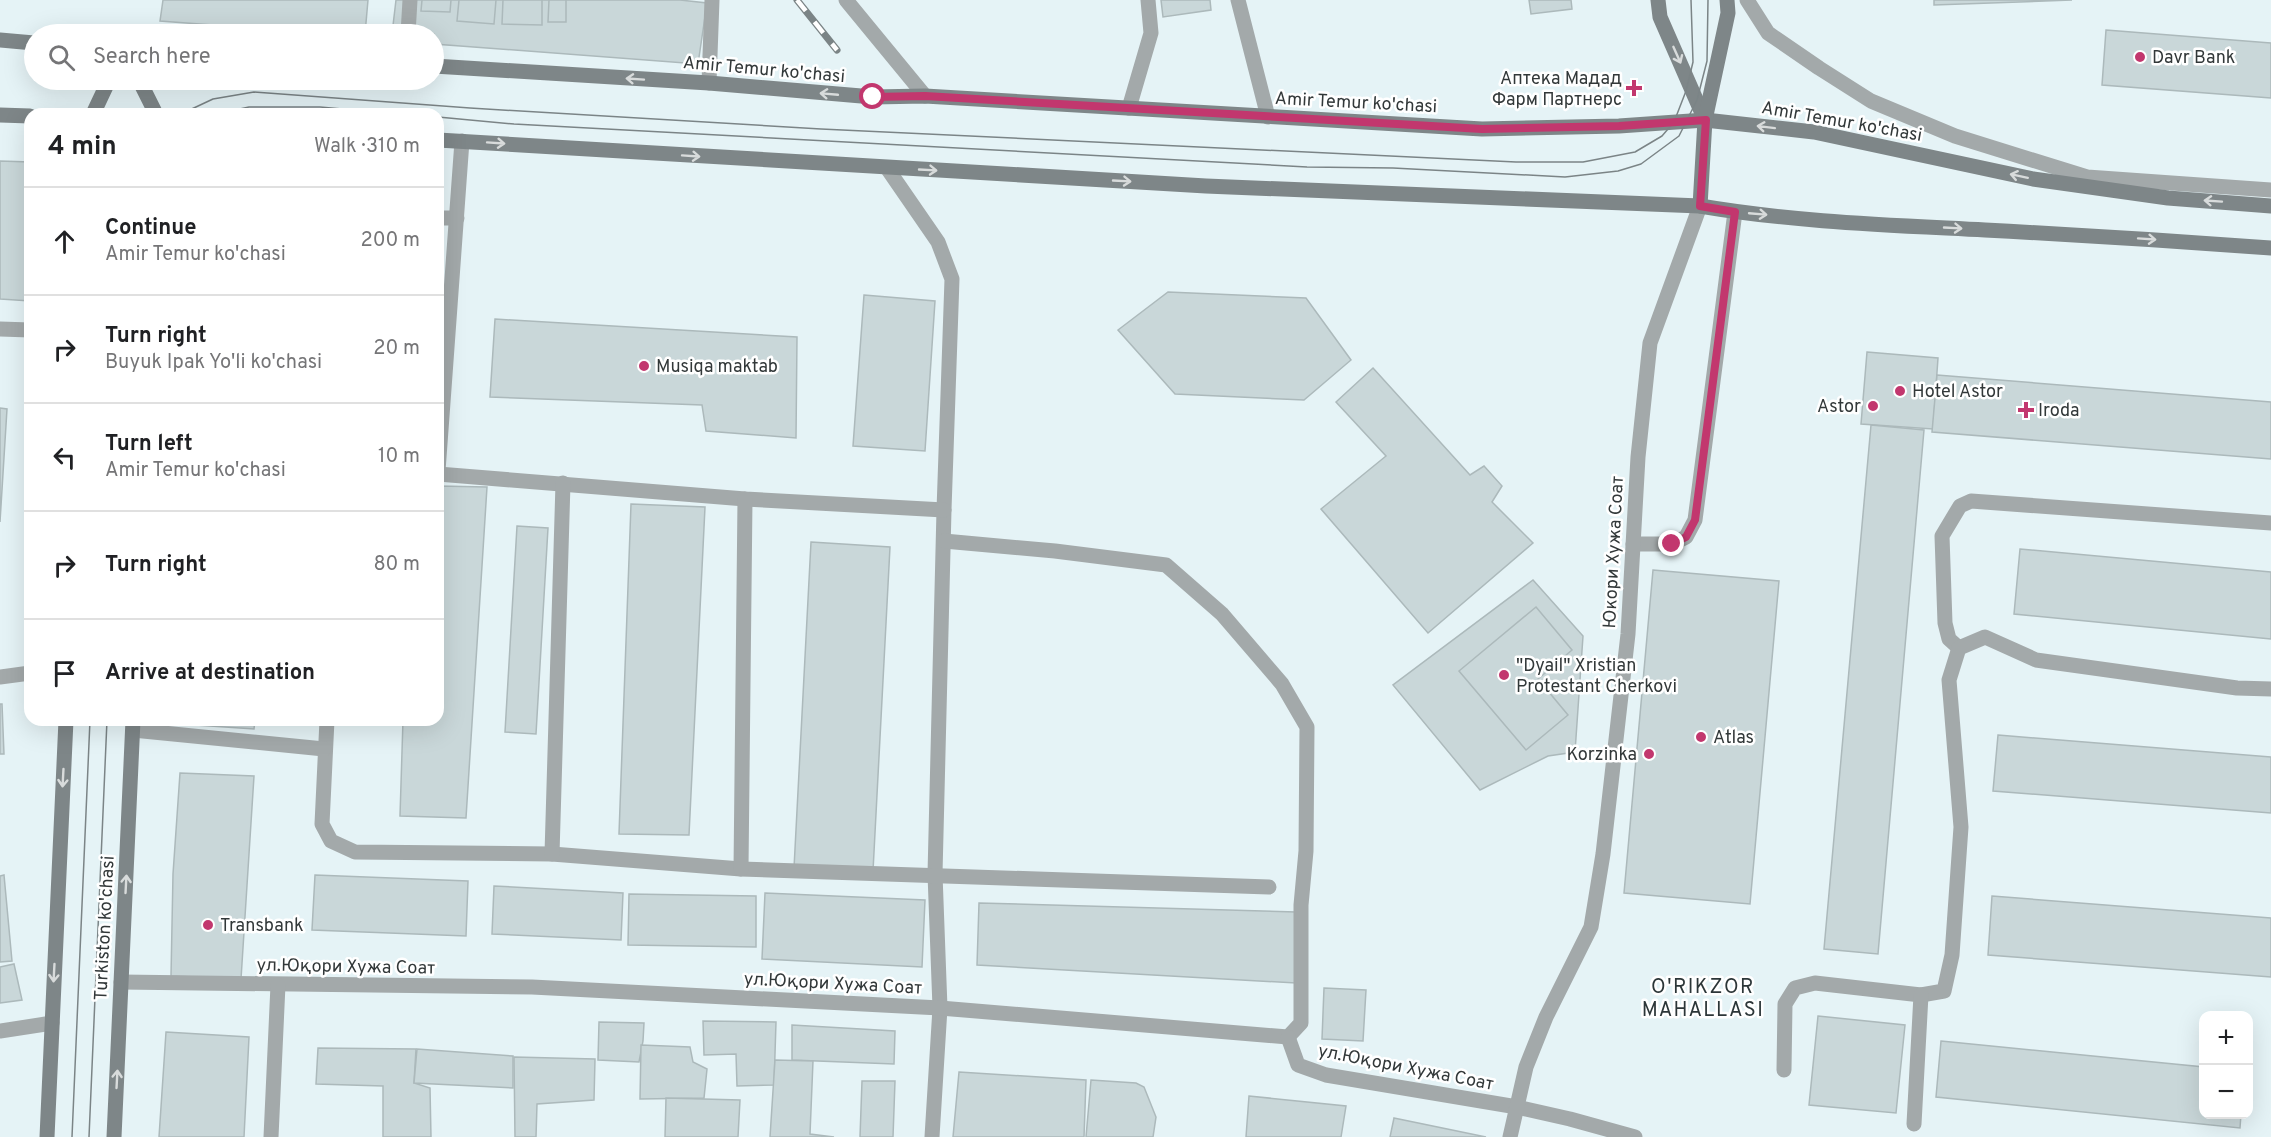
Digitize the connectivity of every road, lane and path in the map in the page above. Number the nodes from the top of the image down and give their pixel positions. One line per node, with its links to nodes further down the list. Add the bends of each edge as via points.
1 (410, 0): 9 (street)
2 (712, 0): 13 (street)
3 (846, 0): 16 (street)
4 (1148, 0): 19 (street, via 1151,33)
5 (1238, 0): 22 (street)
6 (1658, 0): 23 (main road, one-way to 23, via 1660,17)
7 (1727, 0): 23 (main road, via 1728,13)
8 (1747, 0): 27 (street, via 1768,33 1819,68 1871,100 1955,136 2087,177)
9 (409, 24)
10 (0, 40): 11 (main road)
11 (24, 42)
12 (444, 67): 13 (main road, Amir Temur ko'chasi, one-way to 12)
13 (709, 84): 16 (main road, Amir Temur ko'chasi, one-way to 13, via 873,97)
14 (104, 90): 17 (main road)
15 (144, 90): 18 (main road)
16 (925, 96): 19 (main road, Amir Temur ko'chasi)
17 (96, 108)
18 (153, 108)
19 (1129, 108): 22 (main road, Amir Temur ko'chasi)
20 (0, 115): 21 (main road)
21 (24, 116)
22 (1268, 117): 23 (main road, Amir Temur ko'chasi, via 1482,129)
23 (1706, 120): 28 (main road); 29 (main road, Amir Temur ko'chasi, one-way to 23, via 2168,198 2032,179 1814,132)
24 (444, 140): 25 (main road)
25 (462, 141): 26 (main road, one-way to 26); 32 (street)
26 (887, 168): 28 (main road, one-way to 28, via 1206,186); 40 (street, via 938,242 952,279)
27 (2271, 190)
28 (1700, 206): 30 (main road); 43 (street, Юкори Хужа Соат, via 1650,343)
29 (2271, 206)
30 (1735, 212): 33 (main road, one-way to 33); 43 (street, via 1695,520 1686,537 1672,544)
31 (444, 218): 32 (street)
32 (457, 218): 36 (street)
33 (2271, 248)
34 (0, 329): 35 (street)
35 (24, 330)
36 (444, 392)
37 (444, 473): 38 (street)
38 (563, 483): 39 (street); 53 (street)
39 (744, 499): 40 (street); 54 (street)
40 (944, 510): 42 (street)
41 (2271, 523): 44 (street, via 1971,501 1960,506 1942,536 1945,623 1949,639)
42 (944, 541): 55 (street); 63 (street, via 1166,565 1222,614 1282,684 1307,727 1301,1023)
43 (1633, 544): 65 (street, Юкори Хужа Соат, via 1625,657 1591,927 1546,1017 1526,1067)
44 (1959, 648): 47 (street, via 1985,637 2036,660 2237,688); 59 (street, via 1949,680 1961,827 1952,955 1944,992)
45 (24, 674): 46 (street)
46 (0, 677)
47 (2271, 689)
48 (66, 726): 61 (main road, one-way to 61)
49 (133, 726): 57 (main road, Turkiston ko'chasi, one-way to 49)
50 (141, 726): 52 (street)
51 (326, 726): 52 (street)
52 (324, 749): 53 (street, via 322,824 332,841 355,852)
53 (552, 854): 54 (street)
54 (741, 869): 55 (street)
55 (935, 874): 56 (street); 60 (street)
56 (1269, 887)
57 (121, 982): 58 (street, ул.Юқори Хужа Соат); 68 (main road, Turkiston ko'chasi, one-way to 57)
58 (278, 985): 60 (street, ул.Юқори Хужа Соат, via 532,987); 69 (street)
59 (1921, 995): 64 (street, via 1815,983 1795,988 1785,1004); 66 (street)
60 (940, 1008): 63 (street, ул.Юқори Хужа Соат); 70 (street)
61 (52, 1023): 62 (street); 67 (main road)
62 (0, 1031)
63 (1288, 1037): 65 (street, ул.Юқори Хужа Соат, via 1298,1065 1326,1075)
64 (1784, 1070)
65 (1517, 1107): 71 (street, Юкори Хужа Соат); 72 (street)
66 (1914, 1124)
67 (47, 1137)
68 (114, 1137)
69 (271, 1137)
70 (932, 1137)
71 (1510, 1137)
72 (1635, 1137)

